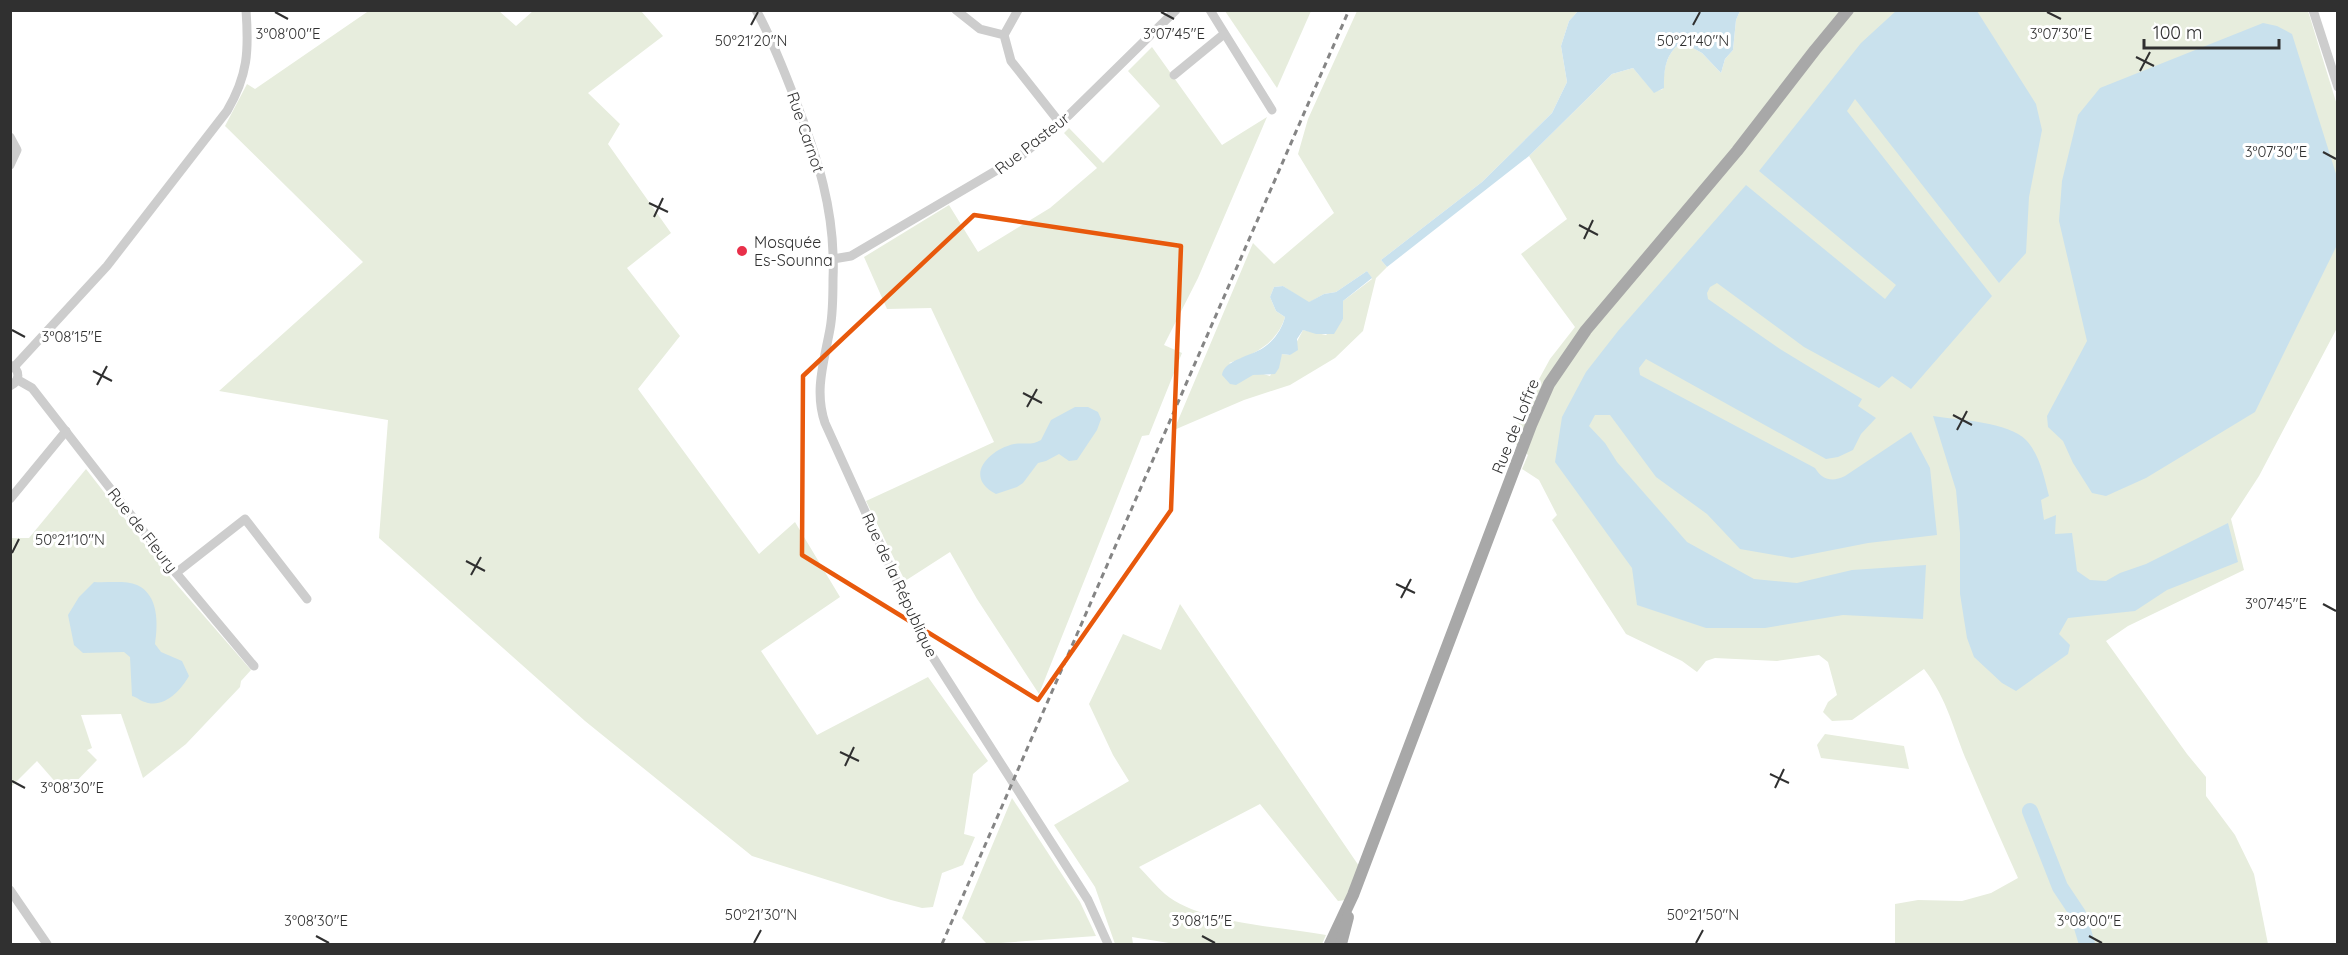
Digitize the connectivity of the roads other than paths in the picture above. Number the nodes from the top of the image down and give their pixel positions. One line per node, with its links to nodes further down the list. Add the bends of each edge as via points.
1 (246, 10): 18 (street, via 248,52 243,80 223,117 107,266)
2 (756, 10): 17 (street, Rue Carnot, via 813,147 830,208)
3 (956, 10): 10 (street, via 980,29)
4 (1018, 10): 10 (street)
5 (1176, 10): 14 (street, Rue Pasteur)
6 (1210, 10): 9 (street)
7 (1848, 10): 26 (main road, Rue de Loffre, via 1737,151 1601,311 1549,384)
8 (2313, 10): 12 (street)
9 (1224, 34): 11 (street); 13 (street)
10 (1004, 35): 14 (street, via 1011,61)
11 (1174, 75)
12 (2337, 87)
13 (1272, 110)
14 (1060, 123): 17 (street, Rue Pasteur, via 1004,168 851,256)
15 (10, 137): 16 (street, via 16,147)
16 (10, 165)
17 (833, 260): 28 (street, Rue de la République, via 831,316 819,386 827,428 927,648 1088,900)
18 (12, 366): 19 (street, via 18,373)
19 (14, 383): 20 (street, Rue de Fleury, via 35,392)
20 (66, 431): 21 (street); 22 (street, Rue de Fleury)
21 (10, 499)
22 (176, 573): 23 (street, via 245,519); 24 (street, Rue de Fleury)
23 (307, 598)
24 (254, 666)
25 (10, 890): 27 (street)
26 (1353, 895): 29 (main road, Rue de Loffre); 30 (main road, Rue de Loffre)
27 (48, 945)
28 (1108, 945)
29 (1330, 945)
30 (1341, 945)

